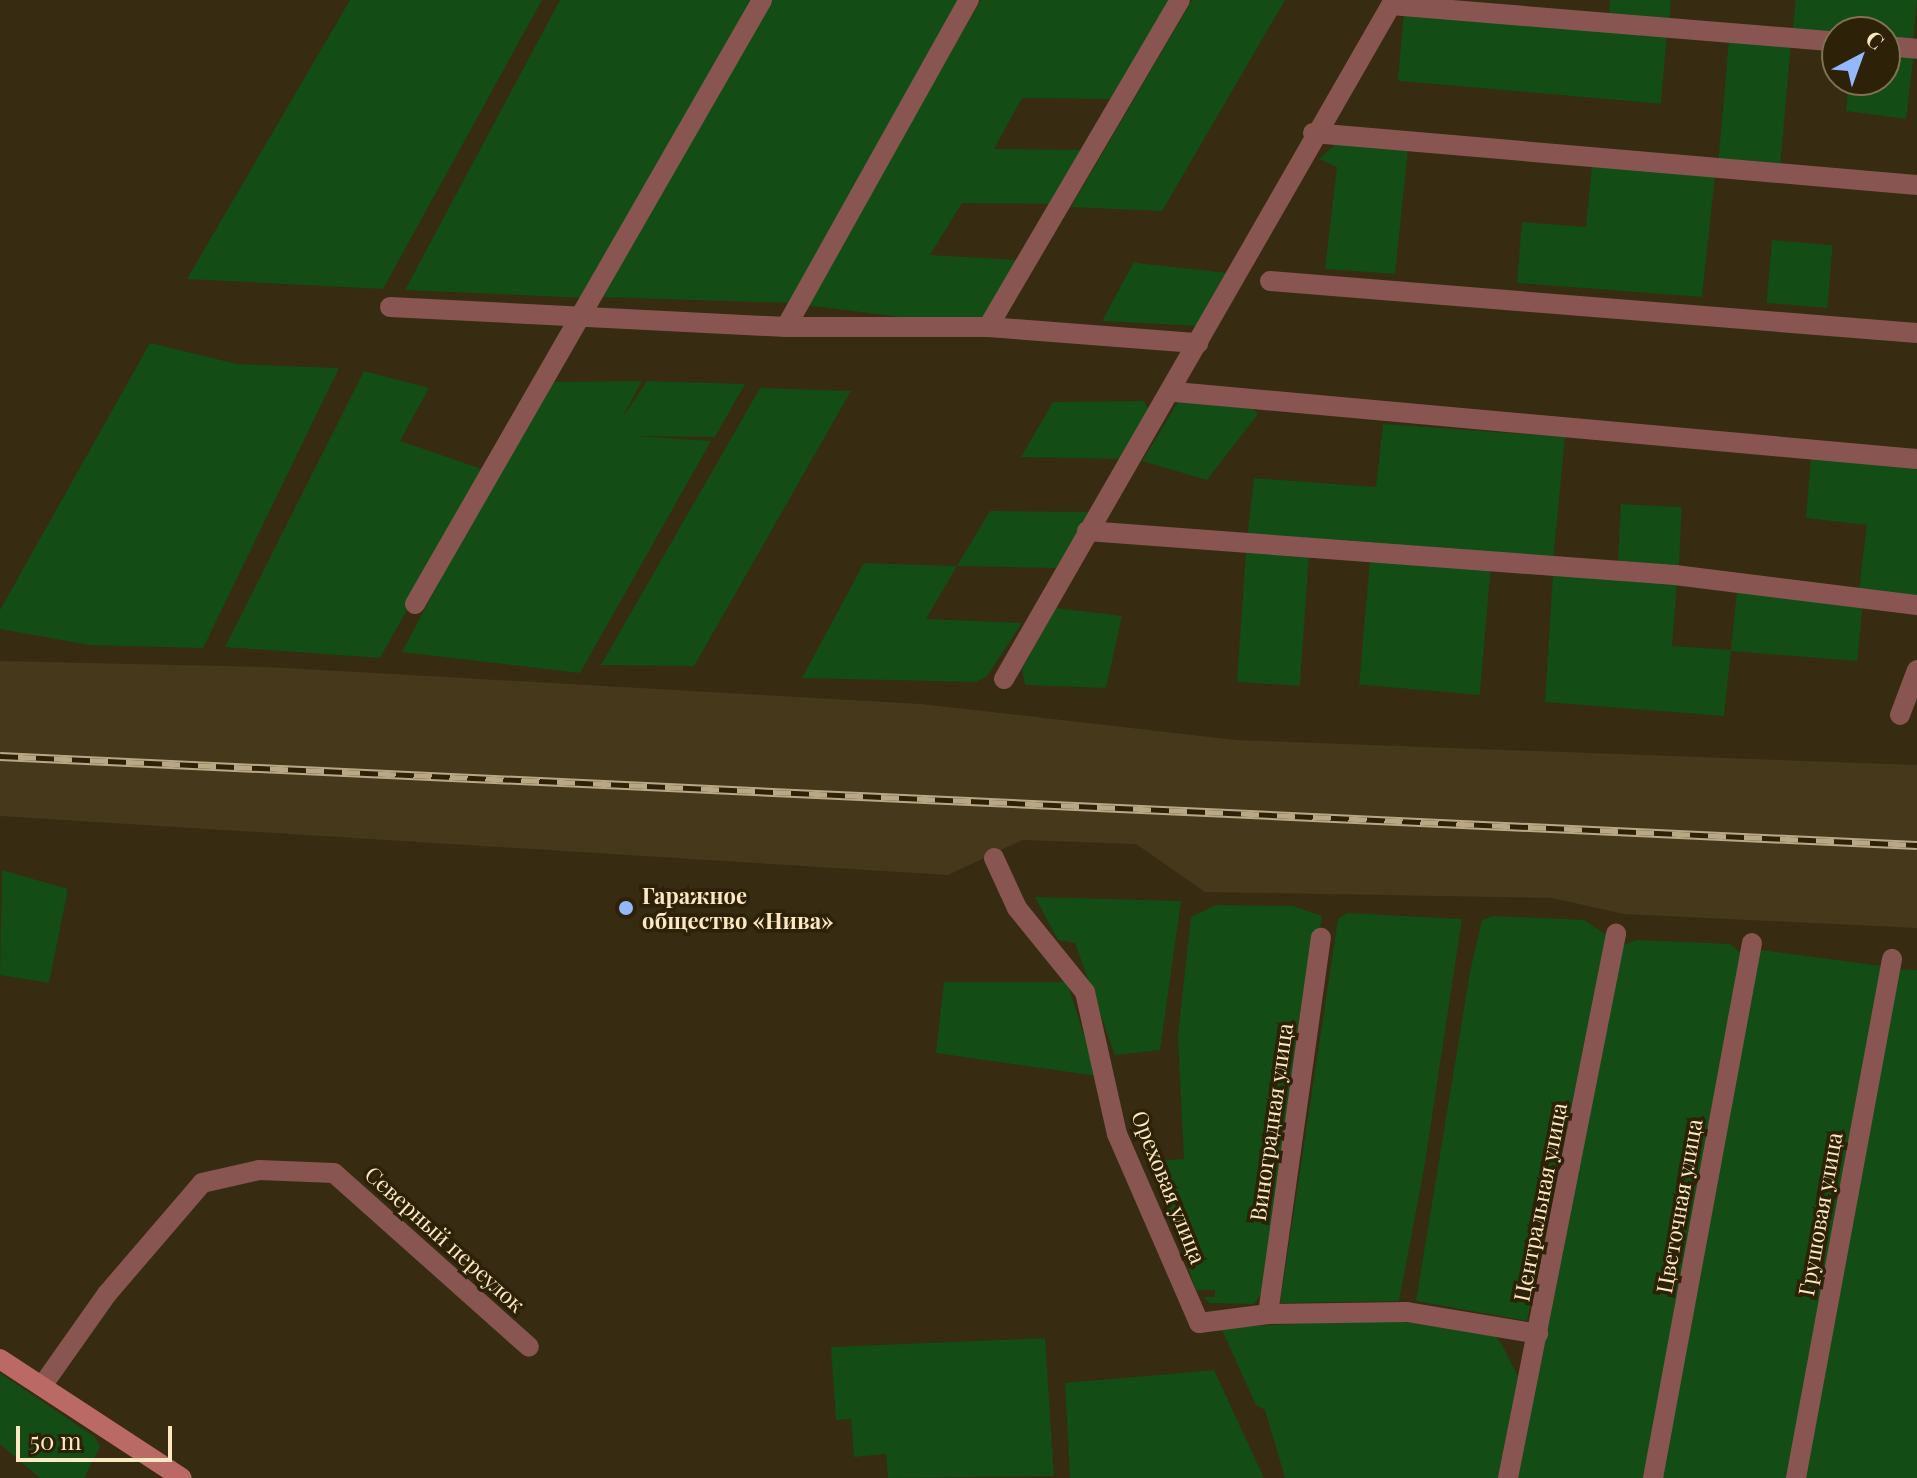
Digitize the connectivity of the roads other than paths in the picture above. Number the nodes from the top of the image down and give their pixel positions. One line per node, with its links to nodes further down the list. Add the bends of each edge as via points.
1 (762, 0): 10 (street)
2 (969, 0): 11 (street)
3 (1180, 0): 12 (street)
4 (1392, 2): 5 (street); 6 (street)
5 (1821, 41)
6 (1313, 133): 7 (street); 14 (street)
7 (1917, 185)
8 (1270, 281): 13 (street)
9 (390, 307): 10 (street)
10 (581, 320): 11 (street); 18 (street)
11 (786, 327): 12 (street)
12 (988, 327): 14 (street)
13 (1917, 333)
14 (1198, 343): 15 (street)
15 (1175, 392): 16 (street); 17 (street)
16 (1917, 459)
17 (1087, 531): 19 (street, via 1675,575); 21 (street)
18 (415, 604)
19 (1917, 605)
20 (1917, 670): 22 (street)
21 (1004, 679)
22 (1900, 715)
23 (994, 858): 28 (street, Ореховая улица, via 1017,908 1085,992 1117,1134 1199,1323)
24 (1616, 934): 29 (street, Центральная улица)
25 (1321, 938): 28 (street, Виноградная улица)
26 (1752, 943): 35 (street, Цветочная улица)
27 (1892, 959): 36 (street, Грушовая улица)
28 (1268, 1314): 29 (street, via 1407,1312)
29 (1538, 1334): 34 (street, Центральная улица)
30 (529, 1347): 32 (street, Северный переулок, via 334,1173 259,1170 202,1183 167,1218)
31 (0, 1359): 32 (main road)
32 (42, 1386): 33 (main road)
33 (182, 1478)
34 (1508, 1478)
35 (1653, 1478)
36 (1796, 1478)

